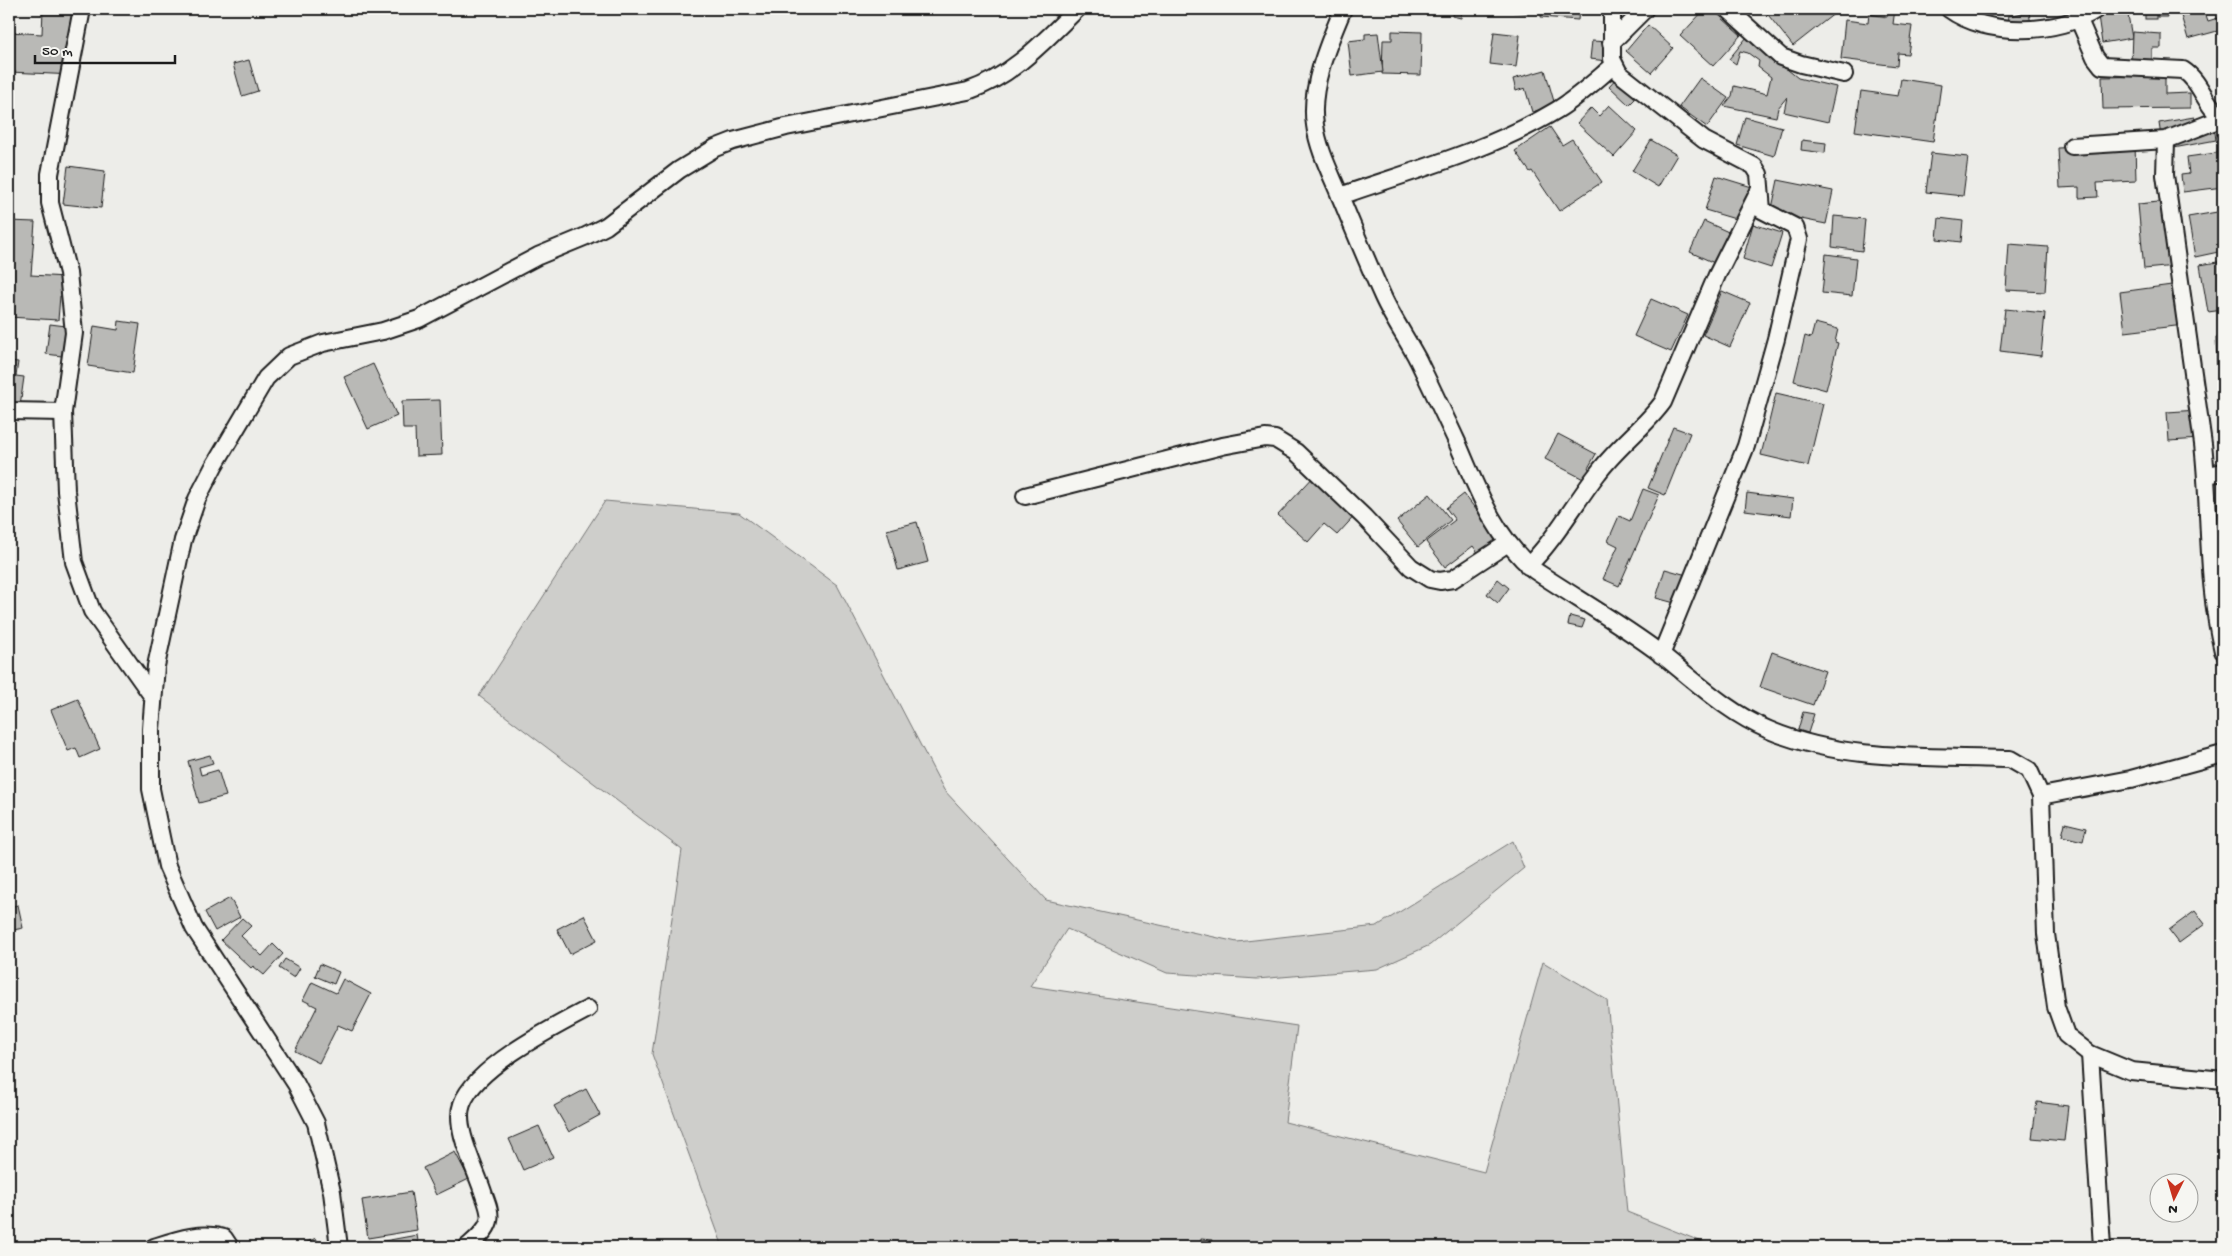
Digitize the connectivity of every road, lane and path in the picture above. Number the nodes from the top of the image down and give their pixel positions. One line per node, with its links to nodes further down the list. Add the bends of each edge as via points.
1 (82, 9): 19 (street, via 50,174 50,203 68,273 74,333)
2 (1078, 9): 27 (street, via 1018,65 986,85 786,126 715,148 679,170 606,226 538,256 419,319 383,331 324,343 290,356 266,378 198,499 183,540 156,666)
3 (1343, 9): 17 (street, via 1327,48 1314,117)
4 (1612, 9): 10 (street)
5 (1645, 9): 10 (street)
6 (1728, 9): 12 (street, via 1782,57)
7 (1949, 9): 9 (street, via 1974,23 2003,29)
8 (2097, 9): 9 (street)
9 (2079, 20): 13 (street, via 2102,66 2183,70 2192,75 2216,114)
10 (1611, 43): 11 (street)
11 (1614, 65): 16 (street, via 1619,73 1704,140 1754,166 1759,174); 17 (street, via 1565,105 1535,123)
12 (1844, 74)
13 (2223, 118): 14 (street)
14 (2166, 140): 15 (street); 21 (street, via 2164,175)
15 (2072, 146)
16 (1760, 188): 24 (street, via 1717,275 1663,402 1610,459 1547,546); 26 (street, via 1762,210 1796,227 1799,239 1776,339 1746,446)
17 (1340, 196): 23 (street, via 1384,299 1442,409 1482,502)
18 (9, 411): 19 (street)
19 (63, 412): 27 (street, via 66,491 74,562 92,611)
20 (2223, 472): 21 (street)
21 (2206, 474): 25 (street, via 2212,598)
22 (1025, 496): 23 (street, via 1265,438 1275,439 1296,452 1411,567 1430,579 1453,579)
23 (1508, 543): 24 (street)
24 (1528, 566): 26 (street)
25 (2223, 651)
26 (1661, 655): 29 (street, via 1718,701 1768,730 1846,751 2010,759 2029,770)
27 (153, 697): 35 (street, via 151,789 167,866 194,928 307,1102 321,1142)
28 (2223, 754): 29 (street, via 2131,779)
29 (2040, 796): 31 (street, via 2046,934 2056,1007 2066,1035)
30 (588, 1009): 36 (street, via 507,1056 475,1084 462,1104 461,1129 490,1219 483,1232)
31 (2090, 1054): 32 (street, via 2131,1071); 37 (street)
32 (2223, 1080)
33 (154, 1247): 34 (street, via 187,1237 212,1236 224,1238)
34 (230, 1247)
35 (339, 1247)
36 (467, 1247)
37 (2102, 1247)

